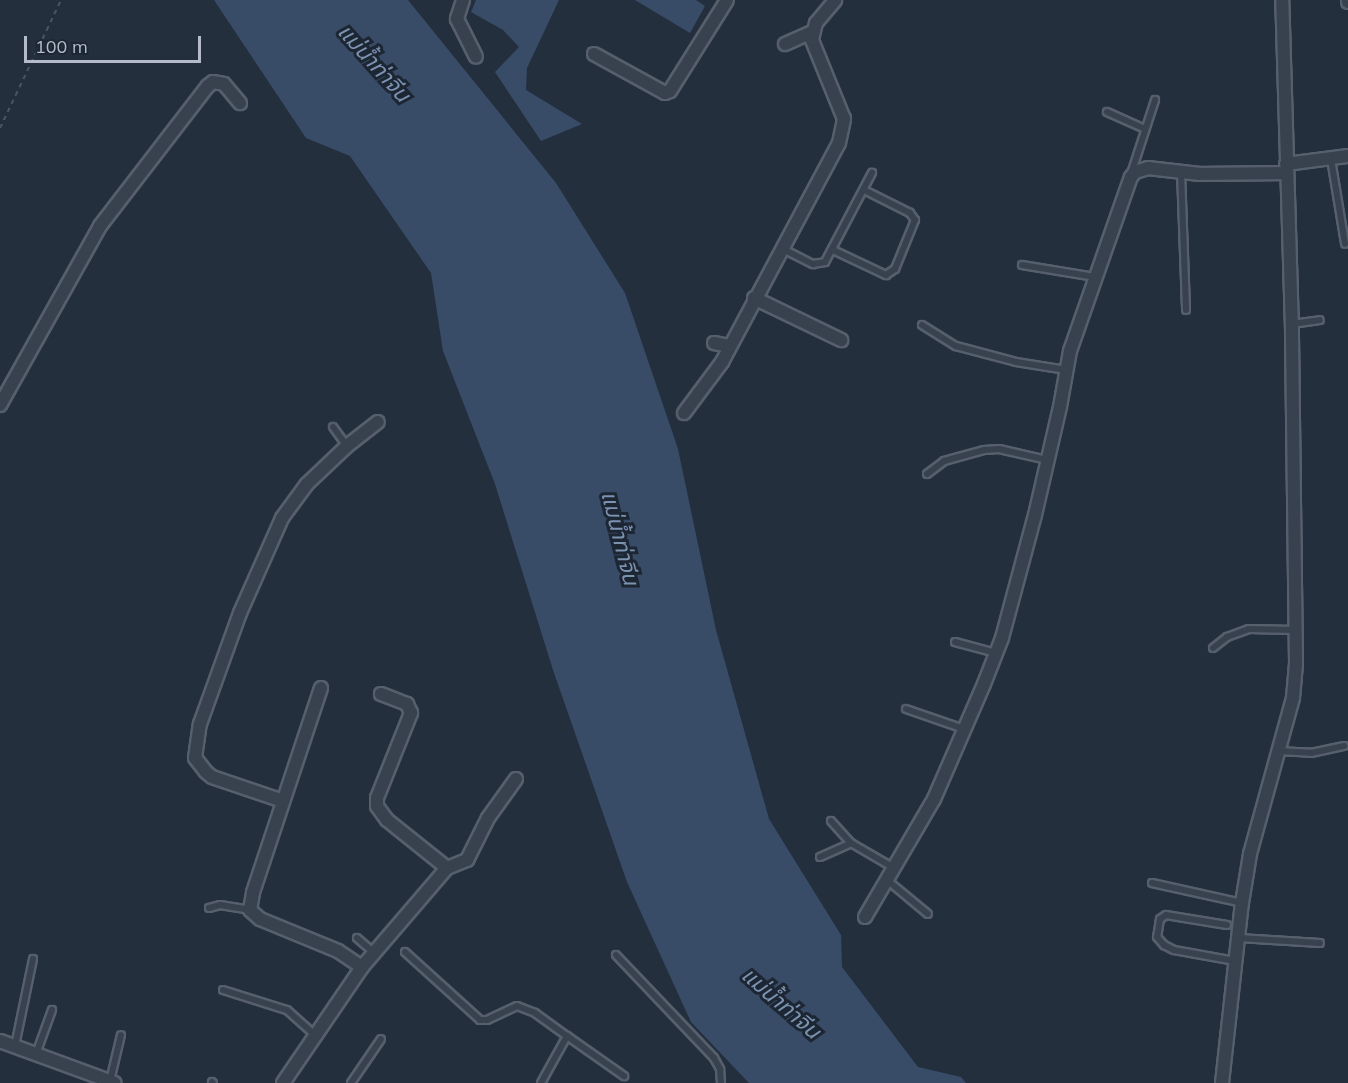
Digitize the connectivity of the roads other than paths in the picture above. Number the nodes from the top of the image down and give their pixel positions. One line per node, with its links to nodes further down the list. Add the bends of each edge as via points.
1 (463, 0): 8 (street, via 457,19)
2 (728, 0): 7 (street, via 670,91 665,93)
3 (835, 0): 5 (street)
4 (1282, 0): 15 (street)
5 (812, 32): 6 (street); 21 (street, via 840,105 843,130 831,161)
6 (785, 44)
7 (594, 54)
8 (476, 57)
9 (1155, 100): 12 (lane)
10 (240, 103): 34 (street, via 218,82 213,82 201,95 100,226)
11 (1107, 112): 12 (lane)
12 (1145, 129): 18 (lane)
13 (1348, 156): 14 (street)
14 (1330, 159): 15 (street); 20 (lane)
15 (1286, 169): 16 (street); 28 (street)
16 (1181, 172): 18 (street, via 1148,168); 26 (lane)
17 (872, 173): 19 (lane)
18 (1131, 177): 24 (street)
19 (864, 190): 22 (lane); 22 (lane, via 915,219 895,269 886,275)
20 (1346, 244)
21 (782, 248): 22 (lane, via 820,265); 25 (street)
22 (832, 250)
23 (1022, 265): 24 (lane)
24 (1095, 277): 33 (street)
25 (754, 298): 30 (street); 32 (street)
26 (1186, 310)
27 (1320, 320): 28 (lane)
28 (1292, 324): 41 (street)
29 (922, 325): 33 (lane, via 956,346)
30 (841, 340)
31 (714, 343): 32 (street)
32 (730, 346): 35 (street, via 711,379)
33 (1066, 370): 39 (street)
34 (0, 405)
35 (684, 413)
36 (378, 422): 38 (street)
37 (333, 427): 38 (lane)
38 (347, 446): 52 (street, via 308,484 282,518 216,673 194,751 199,765 213,777)
39 (1048, 460): 40 (lane, via 999,449 984,450 944,461); 44 (street)
40 (927, 474)
41 (1295, 630): 43 (lane, via 1250,629 1227,637); 50 (street, via 1293,698)
42 (955, 642): 44 (lane)
43 (1213, 648)
44 (996, 653): 48 (street)
45 (321, 688): 52 (street)
46 (381, 694): 56 (street, via 407,704 411,713 377,806 387,820)
47 (906, 709): 48 (lane)
48 (965, 729): 57 (street, via 934,799)
49 (1344, 746): 50 (lane, via 1311,753)
50 (1278, 752): 60 (street, via 1259,813)
51 (516, 779): 56 (street, via 488,818 467,860)
52 (284, 801): 62 (street)
53 (831, 822): 54 (lane)
54 (851, 843): 55 (lane); 57 (lane)
55 (820, 857)
56 (447, 868): 70 (street)
57 (894, 868): 58 (street)
58 (887, 880): 63 (lane); 64 (street)
59 (1152, 883): 60 (lane)
60 (1242, 903): 67 (street)
61 (208, 908): 62 (lane, via 220,905)
62 (250, 910): 74 (street, via 260,920 338,951)
63 (928, 914)
64 (865, 917)
65 (1227, 925): 73 (lane, via 1166,915 1160,919 1157,937 1174,950)
66 (357, 938): 70 (lane)
67 (1239, 938): 68 (lane); 73 (street)
68 (1320, 943)
69 (405, 952): 79 (lane, via 480,1020 517,1006 535,1013)
70 (374, 953): 74 (street)
71 (616, 955): 89 (lane, via 714,1058)
72 (33, 959): 82 (lane)
73 (1236, 961): 90 (street)
74 (362, 967): 77 (street)
75 (223, 990): 77 (lane, via 287,1010)
76 (52, 1010): 83 (lane)
77 (314, 1034): 86 (street)
78 (121, 1035): 85 (lane)
79 (567, 1036): 84 (lane); 88 (lane)
80 (381, 1039): 87 (lane)
81 (0, 1041): 82 (street)
82 (15, 1046): 83 (street)
83 (36, 1054): 85 (street)
84 (624, 1076)
85 (113, 1082)
86 (283, 1083)
87 (351, 1083)
88 (542, 1083)
89 (721, 1083)
90 (1222, 1083)

